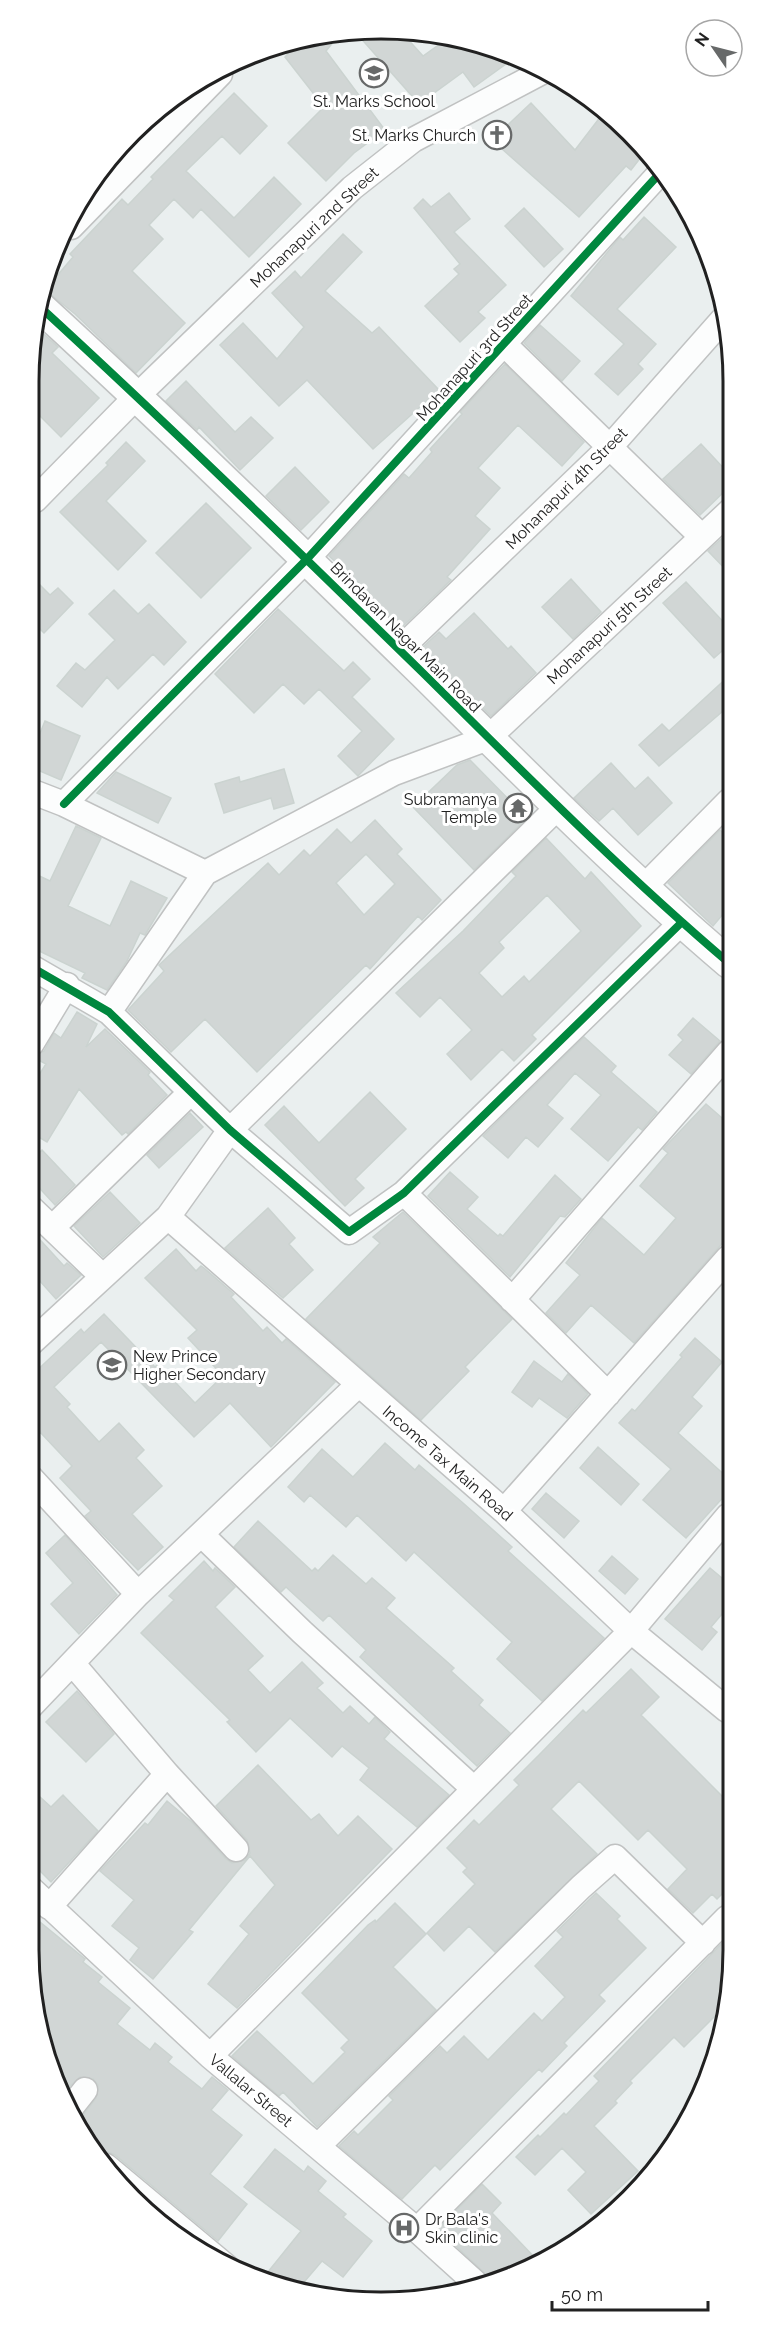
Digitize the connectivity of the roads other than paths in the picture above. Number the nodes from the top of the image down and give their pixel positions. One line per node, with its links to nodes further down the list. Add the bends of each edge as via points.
1 (535, 76): 8 (street, Mohanapuri 2nd Street, via 413,140 369,174)
2 (208, 86): 4 (street)
3 (656, 178): 7 (street, Mohanapuri 3rd Street)
4 (82, 216)
5 (46, 313): 8 (street, Brindavan Nagar Main Road)
6 (718, 325): 9 (street, Mohanapuri 4th Street)
7 (504, 344): 9 (street); 13 (street, Mohanapuri 3rd Street)
8 (137, 396): 10 (street, Mohanapuri 2nd Street); 13 (street, Brindavan Nagar Main Road)
9 (610, 447): 12 (street); 14 (street, Mohanapuri 4th Street)
10 (39, 495)
11 (723, 518): 12 (street, Mohanapuri 5th Street)
12 (702, 537): 15 (street, Mohanapuri 5th Street)
13 (307, 559): 14 (street, Brindavan Nagar Main Road); 17 (street, Mohanapuri 3rd Street)
14 (399, 650): 15 (street, Brindavan Nagar Main Road)
15 (488, 738): 18 (street, Brindavan Nagar Main Road); 20 (street, via 394,773)
16 (39, 794): 17 (street)
17 (64, 804): 20 (street)
18 (558, 807): 21 (street, Brindavan Nagar Main Road); 30 (street)
19 (723, 807): 21 (street)
20 (205, 873): 26 (street)
21 (644, 886): 22 (street, Brindavan Nagar Main Road)
22 (681, 923): 23 (street, Brindavan Nagar Main Road); 31 (street)
23 (723, 958)
24 (39, 971): 25 (street)
25 (67, 985): 26 (street); 27 (street)
26 (109, 1012): 29 (street)
27 (39, 1031)
28 (723, 1059): 37 (street)
29 (191, 1092): 30 (street); 34 (street)
30 (230, 1130): 31 (street, via 349,1232); 33 (street)
31 (404, 1193): 37 (street)
32 (39, 1216): 34 (street)
33 (168, 1217): 36 (street); 39 (street, Income Tax Main Road)
34 (52, 1228): 36 (street)
35 (723, 1264): 40 (street)
36 (102, 1276): 38 (street)
37 (512, 1300): 40 (street)
38 (39, 1335)
39 (359, 1384): 42 (street, Income Tax Main Road); 44 (street)
40 (608, 1394): 42 (street)
41 (39, 1487): 45 (street)
42 (504, 1511): 46 (street, Income Tax Main Road)
43 (723, 1522): 46 (street)
44 (202, 1535): 45 (street); 51 (street)
45 (138, 1594): 47 (street)
46 (631, 1631): 49 (street, Income Tax Main Road); 51 (street)
47 (73, 1664): 48 (street); 50 (street)
48 (39, 1698)
49 (723, 1707)
50 (167, 1774): 52 (street); 54 (street)
51 (473, 1788): 57 (street)
52 (236, 1849)
53 (39, 1897): 54 (street, Vallalar Street)
54 (49, 1907): 57 (street, Vallalar Street)
55 (723, 1922): 56 (street)
56 (703, 1943): 60 (street, via 615,1857); 61 (street)
57 (210, 2056): 60 (street, Vallalar Street)
58 (86, 2090): 59 (street)
59 (75, 2103)
60 (318, 2146): 61 (street, Vallalar Street)
61 (417, 2229): 62 (street, Vallalar Street)
62 (472, 2279)

